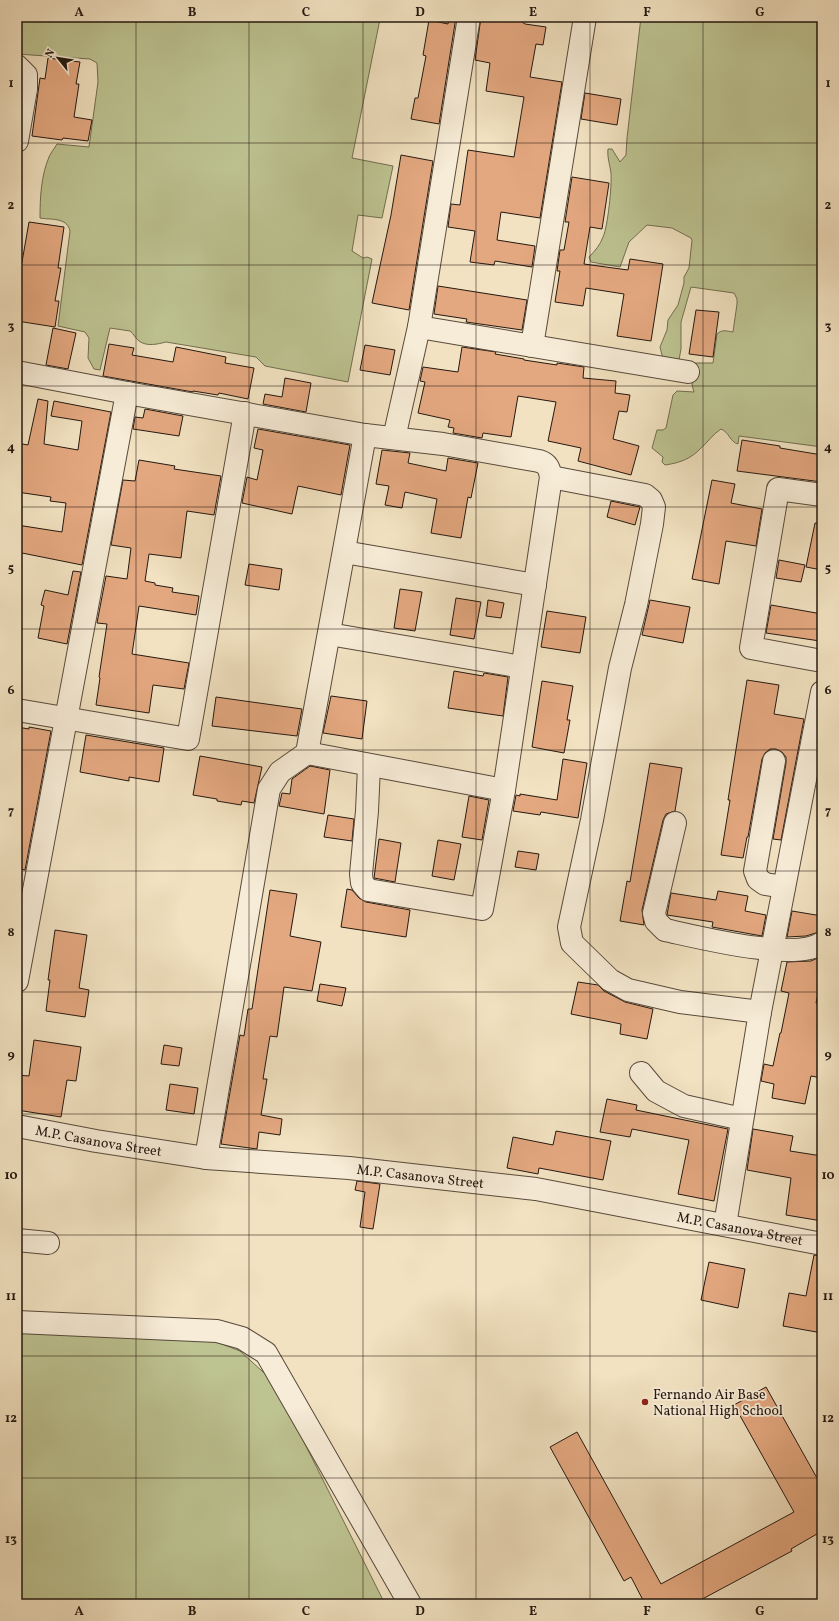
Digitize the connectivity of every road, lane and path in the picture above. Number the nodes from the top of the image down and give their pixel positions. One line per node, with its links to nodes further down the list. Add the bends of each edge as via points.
1 (469, 17): 5 (street)
2 (585, 17): 6 (street)
3 (17, 66): 4 (street, via 26,76)
4 (17, 141)
5 (419, 327): 6 (street); 12 (street)
6 (532, 346): 8 (street)
7 (17, 372): 9 (street)
8 (688, 372)
9 (128, 393): 10 (street); 22 (street)
10 (245, 413): 11 (street); 22 (street, via 188,739)
11 (365, 435): 12 (street); 15 (street)
12 (394, 438): 13 (street, via 539,461 550,468)
13 (551, 477): 16 (street); 32 (street, via 645,494 654,507 569,927 572,943 610,980 628,990 680,1002)
14 (822, 495): 18 (street, via 778,490 750,648)
15 (344, 552): 16 (street); 17 (street)
16 (535, 585): 19 (street)
17 (329, 634): 19 (street); 23 (street)
18 (822, 660)
19 (522, 667): 26 (street)
20 (822, 692): 28 (street)
21 (17, 710): 22 (street)
22 (66, 718): 31 (street)
23 (307, 753): 25 (street); 36 (street, via 280,772 269,789)
24 (774, 761): 28 (street, via 755,871 758,879 765,884)
25 (368, 766): 26 (street); 26 (street, via 362,883 368,890 390,894 482,909)
26 (504, 790)
27 (675, 823): 30 (street, via 654,913 656,922 664,930)
28 (784, 887): 30 (street)
29 (822, 943): 30 (street, via 807,950)
30 (772, 951): 32 (street)
31 (17, 981)
32 (760, 1012): 34 (street)
33 (641, 1073): 34 (street, via 656,1091 684,1106)
34 (742, 1119): 37 (street)
35 (17, 1126): 36 (street, M.P. Casanova Street)
36 (206, 1158): 37 (street, M.P. Casanova Street, via 349,1168 536,1189)
37 (725, 1225): 40 (street, M.P. Casanova Street)
38 (17, 1240): 39 (street)
39 (48, 1244)
40 (822, 1244)
41 (17, 1322): 42 (street, via 217,1331 242,1338 266,1353)
42 (410, 1604)

